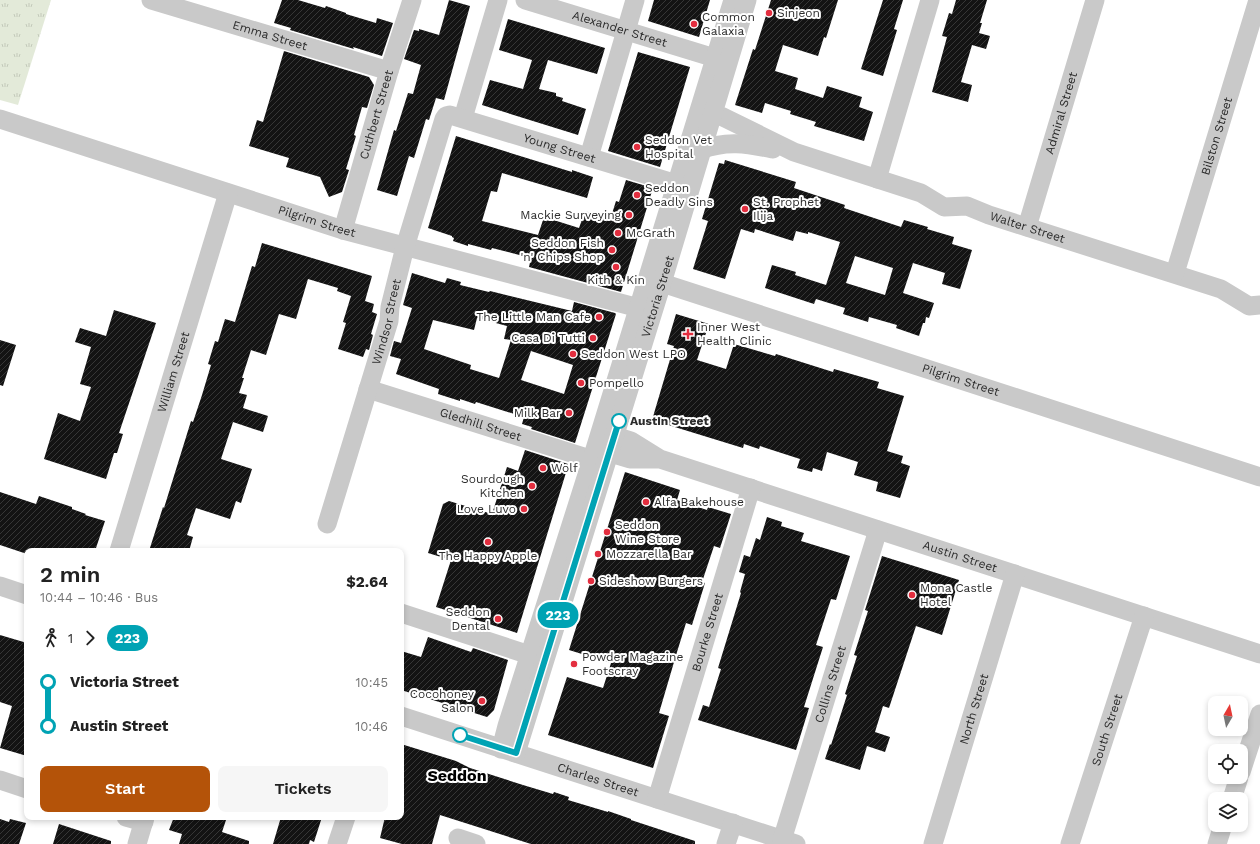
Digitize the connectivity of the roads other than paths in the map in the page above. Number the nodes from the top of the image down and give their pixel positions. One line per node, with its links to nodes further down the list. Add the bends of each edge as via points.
1 (151, 0): 13 (street, Emma Street)
2 (412, 0): 13 (street, Cuthbert Street)
3 (498, 0): 15 (street)
4 (525, 0): 11 (street, Alexander Street)
5 (635, 0): 11 (street)
6 (732, 0): 12 (street, Victoria Street)
7 (747, 0): 14 (street, Victoria Street)
8 (930, 0): 21 (street)
9 (1095, 0): 24 (street, Admiral Street)
10 (1258, 0): 27 (street, Bilston Street)
11 (627, 31): 12 (street, Alexander Street); 20 (street)
12 (715, 58): 14 (street, Victoria Street)
13 (389, 71): 25 (street, Cuthbert Street)
14 (706, 111): 18 (street, Victoria Street); 19 (street, Walter Street); 22 (street, Victoria Street)
15 (463, 118): 16 (street, Young Street, via 450,115); 20 (street, Young Street)
16 (444, 119): 26 (street, Windsor Street)
17 (0, 120): 23 (street, Pilgrim Street)
18 (702, 150): 19 (street, Walter Street, via 719,144 735,143); 28 (street, Victoria Street)
19 (794, 152): 21 (street, Walter Street)
20 (589, 157): 22 (street, Young Street)
21 (877, 179): 24 (street, Walter Street, via 921,193 944,207 967,206)
22 (677, 184): 30 (street, Victoria Street)
23 (228, 193): 25 (street, Pilgrim Street); 37 (street, William Street)
24 (1027, 227): 27 (street, Walter Street)
25 (343, 230): 26 (street, Pilgrim Street)
26 (405, 247): 30 (street, Pilgrim Street); 31 (street, Windsor Street, via 389,321)
27 (1175, 273): 29 (street, Walter Street, via 1221,289 1249,306)
28 (662, 283): 32 (street, Victoria Street); 33 (street, Pilgrim Street)
29 (1260, 306)
30 (639, 308): 32 (street, Victoria Street)
31 (368, 389): 32 (street, Gledhill Street); 35 (street, Windsor Street)
32 (604, 450): 34 (street, Austin Street, via 630,458 660,459); 44 (street, Victoria Street)
33 (1260, 477)
34 (751, 488): 36 (street, Austin Street); 51 (street, Bourke Street)
35 (327, 524)
36 (878, 530): 38 (street, Austin Street); 57 (street, Collins Street)
37 (120, 548)
38 (1015, 574): 42 (street, Austin Street); 62 (street, North Street)
39 (0, 586): 40 (street)
40 (24, 593)
41 (404, 614): 44 (street)
42 (1144, 616): 43 (street, Austin Street); 63 (street, South Street)
43 (1260, 654)
44 (538, 657): 47 (street, Victoria Street)
45 (1260, 714): 48 (street)
46 (404, 717): 47 (street, Charles Street)
47 (509, 751): 51 (street, Charles Street)
48 (1248, 751)
49 (0, 780): 50 (street)
50 (24, 788)
51 (657, 799): 54 (street, Charles Street)
52 (138, 820): 58 (street)
53 (345, 820): 59 (street)
54 (733, 824): 57 (street, Charles Street); 61 (street)
55 (1221, 832): 64 (street)
56 (458, 838): 60 (street)
57 (789, 842)
58 (137, 844)
59 (337, 844)
60 (476, 844)
61 (726, 844)
62 (932, 844)
63 (1070, 844)
64 (1217, 844)

